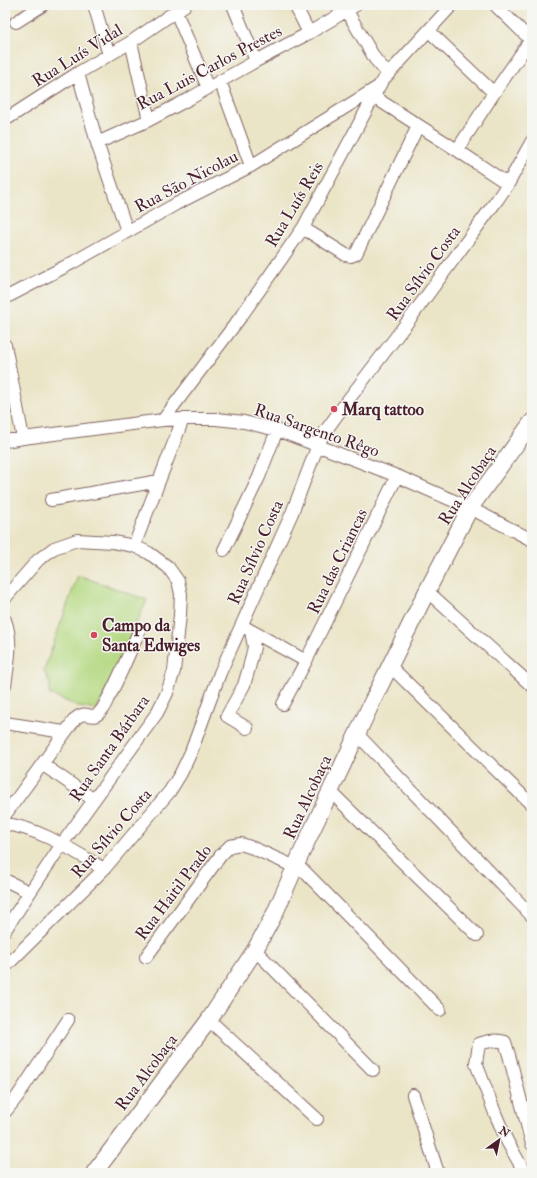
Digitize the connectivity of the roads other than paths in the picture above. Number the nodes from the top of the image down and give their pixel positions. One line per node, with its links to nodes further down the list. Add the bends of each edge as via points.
1 (43, 5): 9 (street)
2 (94, 5): 14 (street)
3 (233, 5): 15 (street)
4 (295, 5): 11 (street)
5 (452, 5): 10 (street, Rua Luís Reis)
6 (495, 5): 12 (street)
7 (353, 7): 11 (street, Rua Luis Carlos Prestes); 17 (street, via 375,59)
8 (180, 8): 13 (street, Rua Luís Vidal); 19 (street)
9 (16, 22)
10 (429, 31): 17 (street, Rua Luís Reis); 21 (street)
11 (309, 33): 15 (street, Rua Luis Carlos Prestes)
12 (531, 39): 21 (street)
13 (131, 42): 14 (street, Rua Luís Vidal); 23 (street)
14 (109, 55): 16 (street, Rua Luís Vidal)
15 (256, 60): 18 (street, Rua Luis Carlos Prestes)
16 (78, 73): 22 (street, Rua Luís Vidal); 26 (street)
17 (388, 74): 20 (street, Rua Luís Reis)
18 (220, 81): 19 (street, Rua Luis Carlos Prestes); 28 (street)
19 (208, 88): 23 (street, Rua Luis Carlos Prestes)
20 (376, 92): 24 (street); 28 (street, Rua São Nicolau); 30 (street, Rua Luís Reis)
21 (494, 93): 27 (street)
22 (5, 120)
23 (149, 120): 26 (street, Rua Luis Carlos Prestes)
24 (418, 126): 27 (street); 30 (street, via 356,254 346,255)
25 (532, 141): 29 (street, Rua Sílvio Costa)
26 (97, 144): 31 (street)
27 (457, 150): 29 (street)
28 (251, 166): 31 (street, Rua São Nicolau)
29 (508, 184): 40 (street, Rua Sílvio Costa, via 345,404)
30 (303, 228): 35 (street, Rua Luís Reis, via 242,316)
31 (127, 231): 32 (street, Rua São Nicolau)
32 (5, 298)
33 (5, 345): 38 (street)
34 (183, 418): 35 (street, Rua Sargento Rêgo); 37 (street, Rua Sargento Rêgo, via 244,422); 42 (street)
35 (163, 420): 38 (street, Rua Sargento Rêgo)
36 (532, 422): 44 (main road, Rua Alcobaça)
37 (277, 430): 40 (street, Rua Sargento Rêgo); 47 (street, via 259,476)
38 (23, 438): 39 (street, Rua Sargento Rêgo)
39 (5, 441)
40 (318, 445): 41 (street, Rua Sargento Rêgo); 51 (street, Rua Sílvio Costa)
41 (397, 476): 44 (street, Rua Sargento Rêgo); 53 (street, Rua das Criancas)
42 (159, 481): 43 (street); 46 (street)
43 (52, 500)
44 (470, 508): 45 (street, Rua Sargento Rêgo); 48 (main road, Rua Alcobaça)
45 (532, 540)
46 (134, 546): 49 (street, Rua Santa Bárbara, via 77,540 54,548 38,560); 64 (street, Rua Santa Bárbara, via 168,567 178,581 181,594 174,671 157,713)
47 (224, 550)
48 (427, 591): 54 (main road, Rua Alcobaça); 56 (street)
49 (5, 598)
50 (5, 620): 55 (street, via 10,654)
51 (246, 628): 53 (street); 59 (street, via 254,647 244,685 227,716); 70 (street, Rua Sílvio Costa, via 220,673 181,773 170,791)
52 (139, 631): 60 (street, via 102,709 96,716 79,715)
53 (306, 661): 57 (street, Rua das Criancas)
54 (390, 666): 61 (main road, Rua Alcobaça); 65 (street)
55 (5, 685)
56 (532, 686)
57 (283, 704)
58 (5, 723): 60 (street)
59 (247, 728)
60 (64, 732): 62 (street)
61 (356, 734): 63 (main road, Rua Alcobaça); 73 (street)
62 (42, 764): 64 (street); 66 (street)
63 (330, 791): 69 (main road, Rua Alcobaça); 75 (street)
64 (94, 800): 68 (street, Rua Santa Bárbara)
65 (532, 805)
66 (5, 815)
67 (5, 824): 68 (street, via 27,829)
68 (62, 844): 70 (street); 72 (street, Rua Santa Bárbara)
69 (295, 867): 76 (main road, Rua Alcobaça); 77 (street, Rua Haitil Prado, via 241,844 230,846); 79 (street, Rua Haitil Prado, via 304,871)
70 (104, 869): 78 (street, Rua Sílvio Costa)
71 (5, 880): 72 (street)
72 (29, 892): 74 (street, Rua Santa Bárbara)
73 (532, 916)
74 (5, 930)
75 (477, 934)
76 (255, 950): 81 (main road, Rua Alcobaça); 82 (street)
77 (146, 957)
78 (5, 967)
79 (440, 1010)
80 (68, 1020): 84 (street)
81 (209, 1020): 85 (street); 87 (main road, Rua Alcobaça)
82 (373, 1070)
83 (413, 1095): 88 (street)
84 (5, 1112)
85 (317, 1119)
86 (532, 1144): 89 (street, via 505,1042 487,1041 479,1044 476,1064 507,1141)
87 (94, 1173)
88 (438, 1173)
89 (525, 1173)

